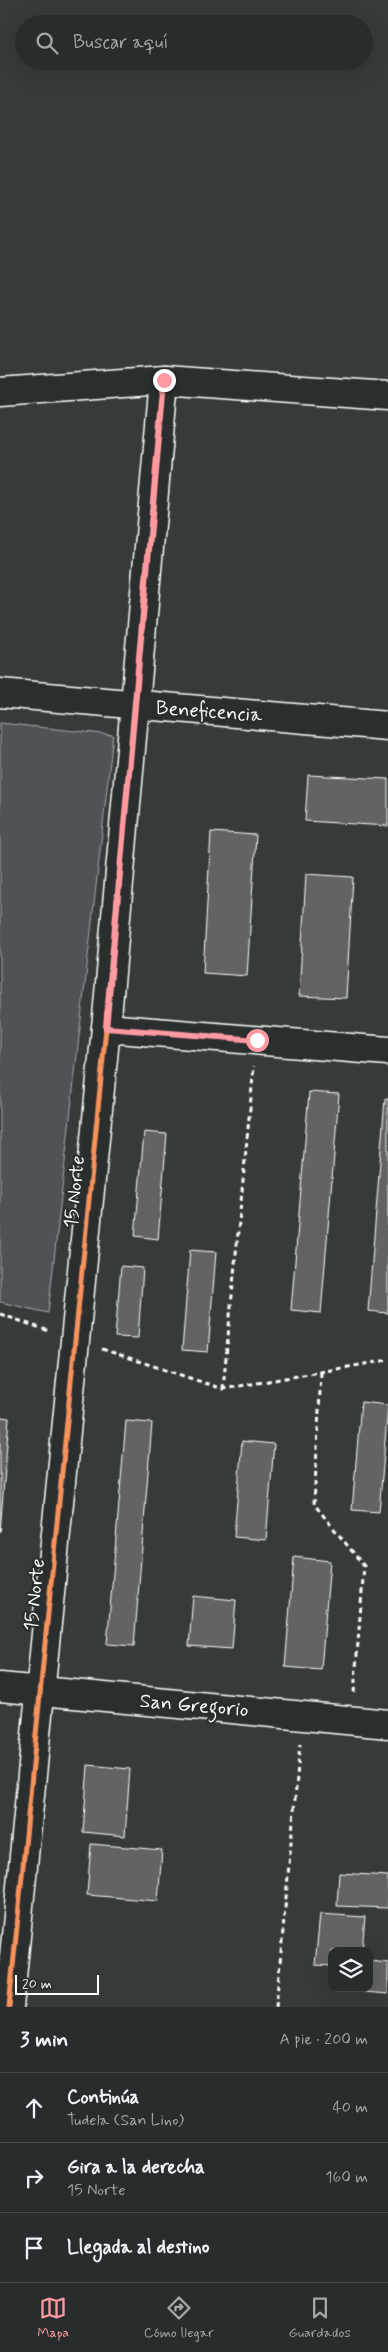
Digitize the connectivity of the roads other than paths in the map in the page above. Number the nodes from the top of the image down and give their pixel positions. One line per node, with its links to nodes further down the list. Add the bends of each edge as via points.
1 (164, 380): 2 (street); 3 (street); 5 (street, 15 Norte)
2 (0, 392)
3 (388, 396)
4 (0, 693): 5 (street, Beneficencia)
5 (135, 706): 6 (street, Beneficencia); 7 (street, 15 Norte)
6 (388, 726)
7 (106, 1028): 8 (street); 10 (street, 15 Norte)
8 (388, 1051)
9 (0, 1688): 10 (street, San Gregorio)
10 (41, 1691): 11 (street, San Gregorio); 12 (street, 15 Norte)
11 (388, 1724)
12 (9, 2007)

